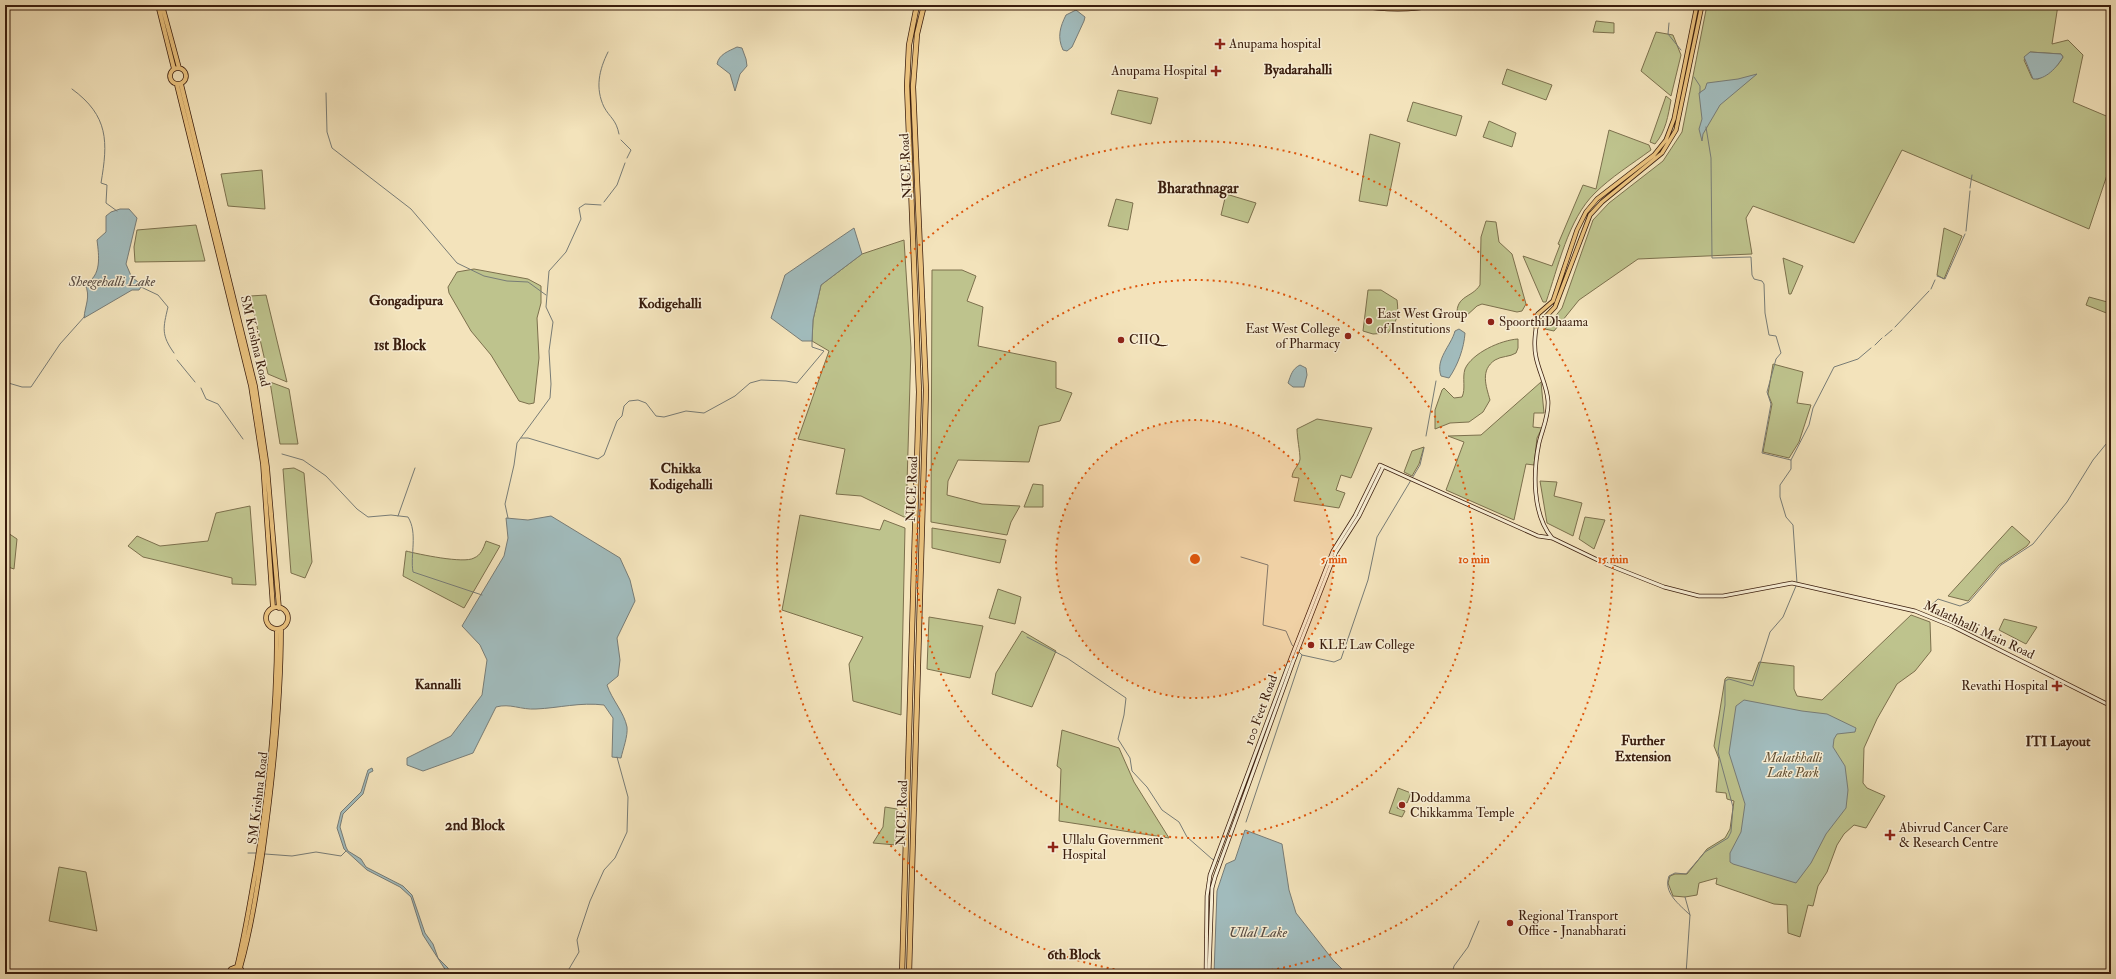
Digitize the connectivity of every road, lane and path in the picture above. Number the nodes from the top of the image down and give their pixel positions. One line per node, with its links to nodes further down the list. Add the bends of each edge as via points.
1 (158, 5): 12 (highway)
2 (162, 5): 11 (highway)
3 (917, 5): 28 (highway, NICE Road, via 909,46 907,86 919,392)
4 (924, 5): 29 (highway, NICE Road, via 917,34 913,87 926,390)
5 (1356, 5): 8 (main road, via 1404,10)
6 (1385, 5): 7 (main road)
7 (1424, 5)
8 (1436, 5)
9 (1697, 5): 15 (main road, via 1674,118 1666,140 1654,155 1597,199 1586,212 1577,230 1553,301)
10 (1702, 5): 16 (main road, via 1676,130 1670,142 1647,167 1602,202 1590,215 1555,307)
11 (179, 68): 12 (highway); 13 (highway, via 186,74 186,80)
12 (174, 69): 13 (highway, via 170,79 173,83)
13 (179, 84): 14 (highway, SM Krishna Road)
14 (197, 155): 20 (highway, SM Krishna Road, via 251,386 263,464); 21 (highway, SM Krishna Road, via 255,386 268,467)
15 (1538, 314): 16 (main road)
16 (1536, 327): 18 (main road, via 1536,358 1548,403 1539,444 1537,501 1546,531)
17 (1382, 466): 18 (main road, Malathhalli Main Road, via 1538,536); 19 (main road, 100 Feet Road)
18 (1552, 538): 23 (main road, Malathhalli Main Road, via 1606,564 1669,589 1709,597 1787,583 1930,616)
19 (1335, 552): 24 (main road, 100 Feet Road); 24 (main road, 100 Feet Road, via 1295,648)
20 (274, 608): 21 (highway); 22 (highway, via 268,613 267,619 270,626)
21 (279, 608): 22 (highway, via 285,611 288,618 286,625)
22 (279, 629): 25 (highway, SM Krishna Road, via 265,814)
23 (2111, 706)
24 (1218, 861): 30 (main road, 100 Feet Road, via 1208,888); 31 (main road, 100 Feet Road, via 1212,888)
25 (238, 968): 26 (highway, via 231,969); 27 (highway)
26 (228, 974)
27 (243, 974)
28 (902, 974)
29 (909, 974)
30 (1206, 974)
31 (1209, 974)

